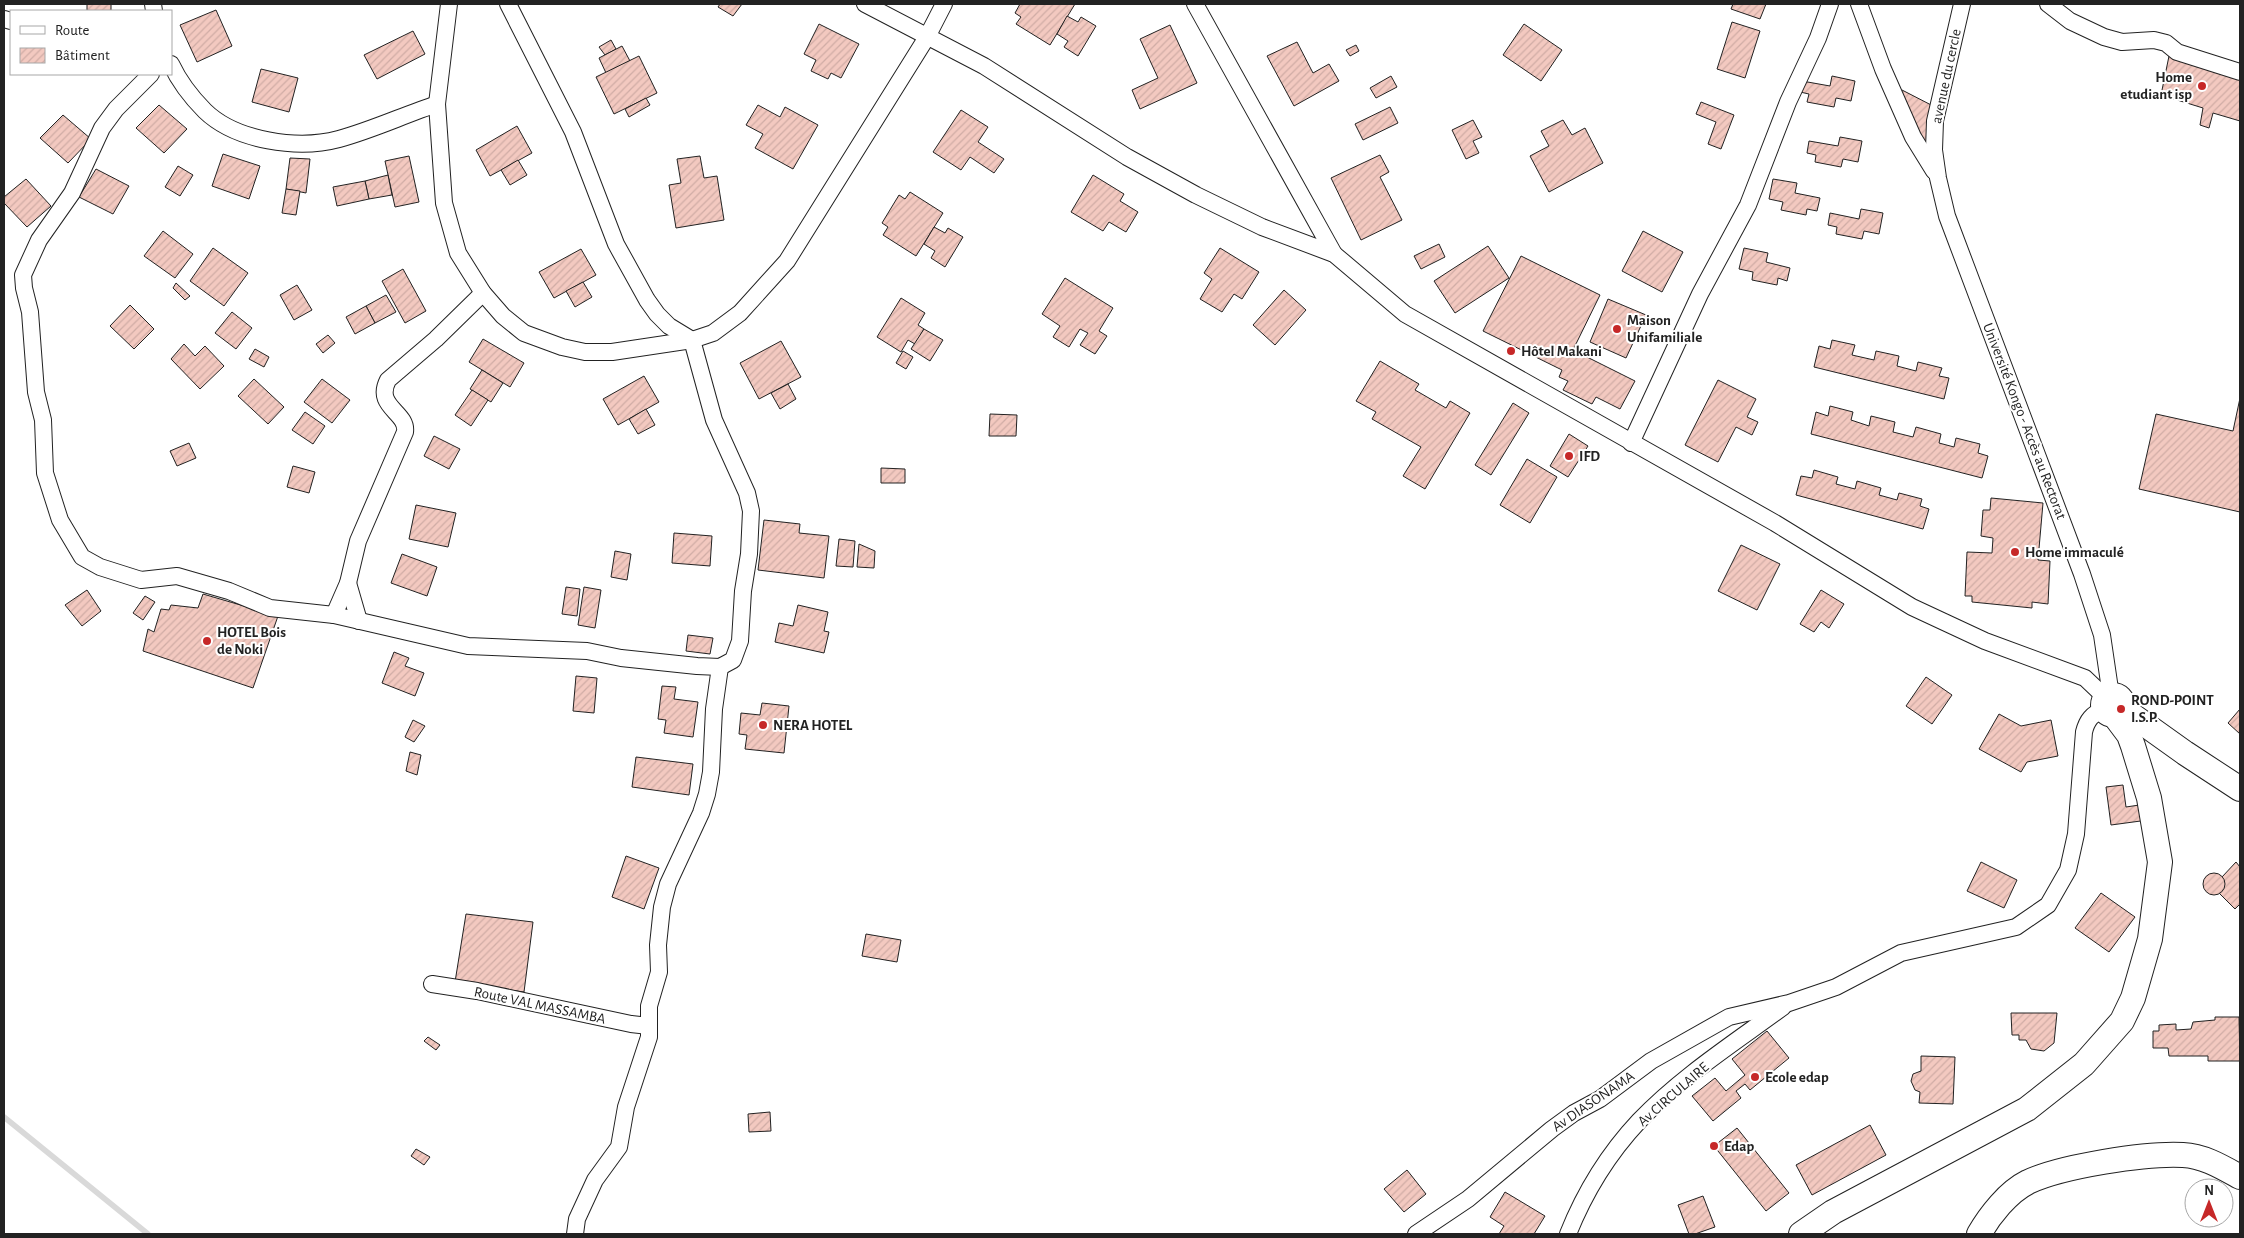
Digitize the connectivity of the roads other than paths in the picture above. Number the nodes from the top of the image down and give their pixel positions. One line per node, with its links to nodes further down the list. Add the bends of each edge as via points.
1 (449, 4): 14 (street)
2 (508, 4): 18 (street, via 573,132 616,244 657,314)
3 (865, 4): 10 (street)
4 (944, 4): 10 (street)
5 (1195, 4): 16 (street)
6 (1830, 4): 19 (street, via 1748,205 1700,294)
7 (1859, 4): 15 (street, via 1882,69 1913,136)
8 (1962, 4): 15 (street, avenue du cercle, via 1935,121 1934,150)
9 (2048, 4): 12 (street, via 2070,22 2104,37 2122,42 2154,40 2166,43 2177,52)
10 (927, 37): 16 (street, via 984,66 1127,157 1196,195 1262,227); 18 (street, via 787,261 740,313 713,332)
11 (172, 66): 14 (street, via 205,112 235,130 274,142 292,144 338,139)
12 (2240, 72)
13 (150, 75): 21 (street, via 102,128 72,193 39,240 23,274 30,312 36,392 43,420 47,484 60,520 82,557 89,562 140,580 177,576 229,591 270,608)
14 (436, 104): 17 (street, via 444,203 458,253)
15 (1938, 178): 24 (street, Université Kongo - Accès au Rectorat, via 1947,216 2082,574 2102,635)
16 (1334, 254): 19 (street, via 1405,314)
17 (482, 293): 18 (street, via 503,316 524,332 562,347 586,352 612,352); 20 (street, via 436,339 388,380 384,388 390,407 404,422 405,432 358,541)
18 (692, 340): 23 (street, via 714,420 747,494 751,511 740,641 734,660)
19 (1631, 443): 24 (street, via 1775,523 1912,607 1984,641 2085,678)
20 (348, 583): 21 (street); 22 (street)
21 (334, 616): 22 (street)
22 (359, 622): 23 (street, via 468,646 587,651 630,659)
23 (720, 667): 28 (street, via 711,772 701,813 675,866 662,906 658,936 659,972 649,1006)
24 (2111, 705): 25 (street); 27 (street, via 2087,721 2076,834 2068,870 2048,905 2016,927 1901,953 1836,987); 33 (street, Université Kongo - Accès au Rectorat, via 2134,746 2149,798 2160,862 2150,939 2122,1021 2084,1064 2027,1109 1888,1182)
25 (2240, 789)
26 (432, 984): 28 (street, Route VAL MASSAMBA)
27 (1789, 1003): 31 (street, Av DIASONAMA, via 1729,1017 1651,1061 1552,1129 1468,1200); 32 (street, Av CIRCULAIRE, via 1679,1084 1638,1122 1605,1164)
28 (649, 1026): 30 (street, via 649,1037 626,1107 619,1147 595,1180 577,1219)
29 (2240, 1177): 34 (street, via 2207,1160 2183,1155 2085,1166 2027,1182 1989,1217)
30 (574, 1234)
31 (1416, 1234)
32 (1568, 1234)
33 (1801, 1234)
34 (1979, 1234)

